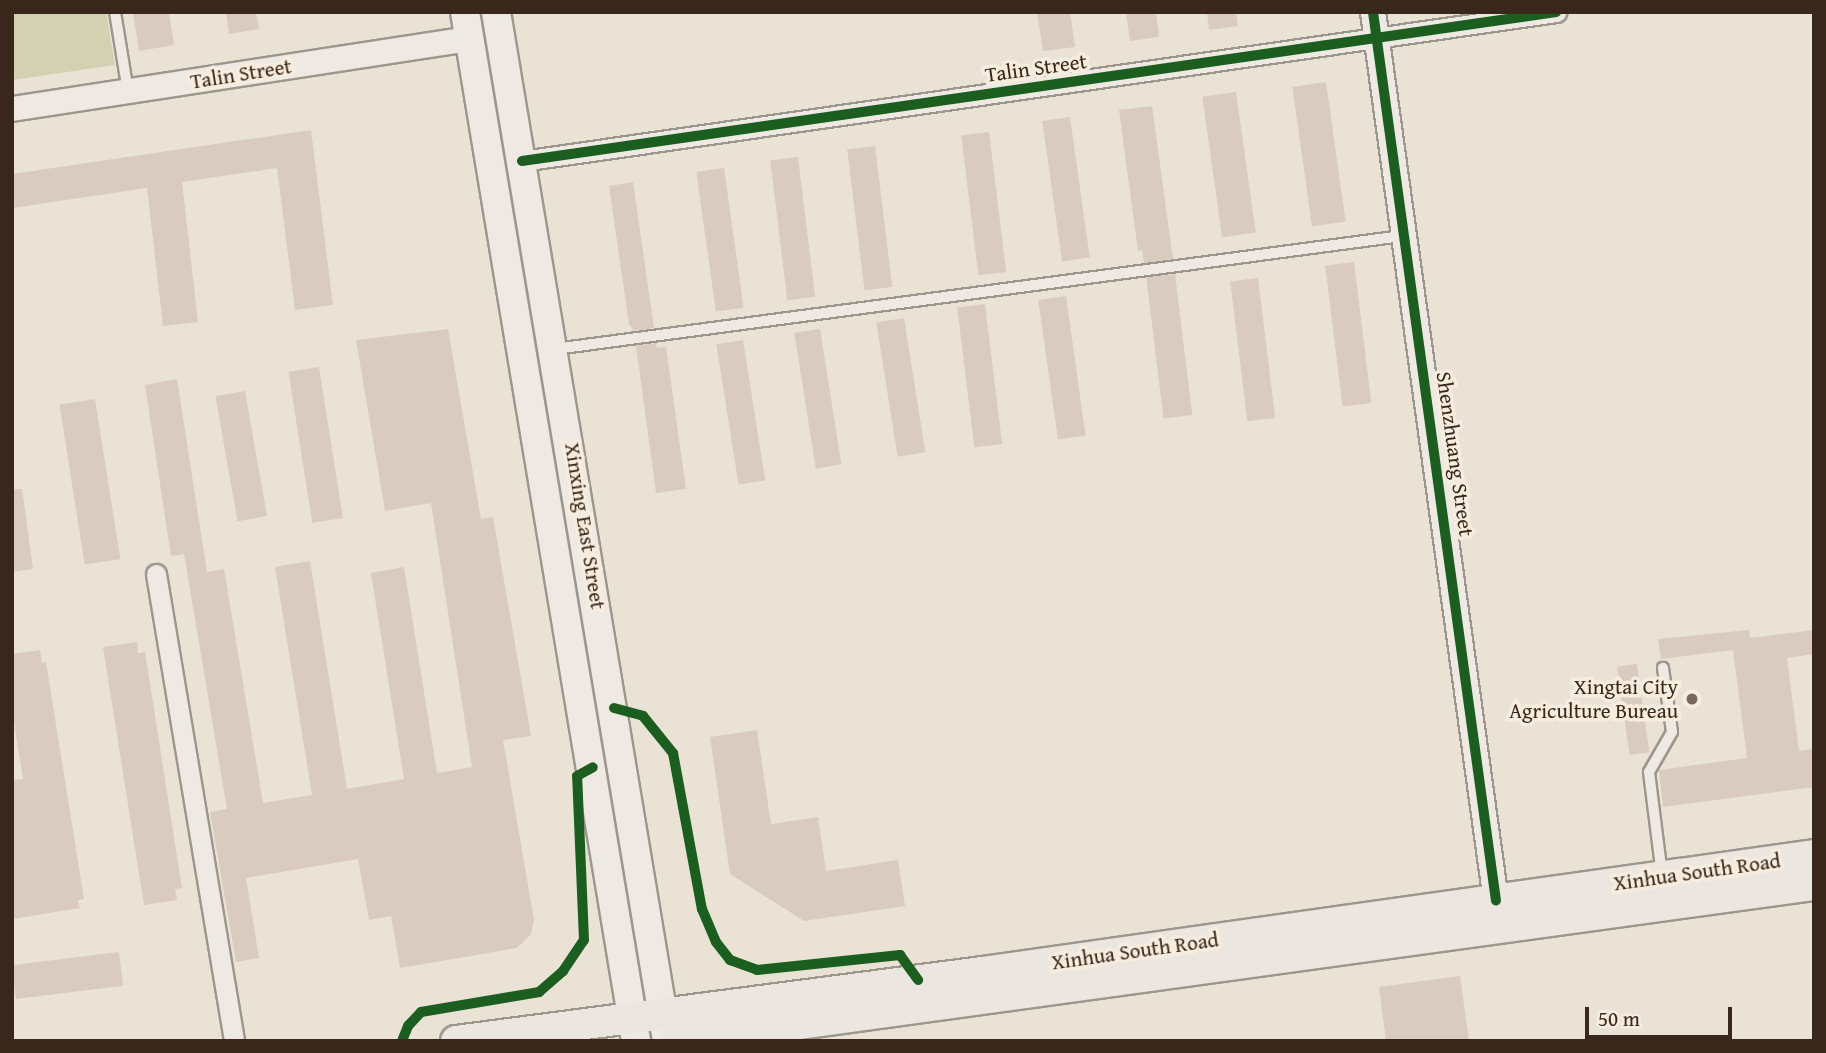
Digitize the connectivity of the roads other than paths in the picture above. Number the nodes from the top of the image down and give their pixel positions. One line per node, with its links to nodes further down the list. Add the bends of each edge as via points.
1 (115, 12): 7 (lane)
2 (496, 12): 9 (main road, Xinxing East Street)
3 (1373, 12): 6 (street, Shenzhuang Street)
4 (1556, 12): 6 (street, Talin Street)
5 (467, 26): 7 (street, Talin Street); 19 (main road, Xinxing East Street)
6 (1377, 39): 9 (street, Talin Street); 10 (street, Shenzhuang Street)
7 (128, 91): 8 (street, Talin Street)
8 (12, 109)
9 (522, 160): 11 (main road, Xinxing East Street)
10 (1406, 235): 11 (lane); 17 (street, Shenzhuang Street)
11 (555, 349): 18 (main road, Xinxing East Street)
12 (156, 574): 20 (street)
13 (1663, 668): 15 (lane, via 1672,732 1649,772)
14 (1814, 855): 15 (main road, Xinhua South Road)
15 (1662, 877): 17 (main road, Xinhua South Road)
16 (1814, 885): 22 (main road, Xinhua South Road)
17 (1496, 901): 18 (main road, Xinhua South Road)
18 (665, 1026): 19 (main road, Xinhua South Road)
19 (634, 1028): 21 (main road, Xinhua South Road)
20 (234, 1041)
21 (456, 1041)
22 (676, 1041)

